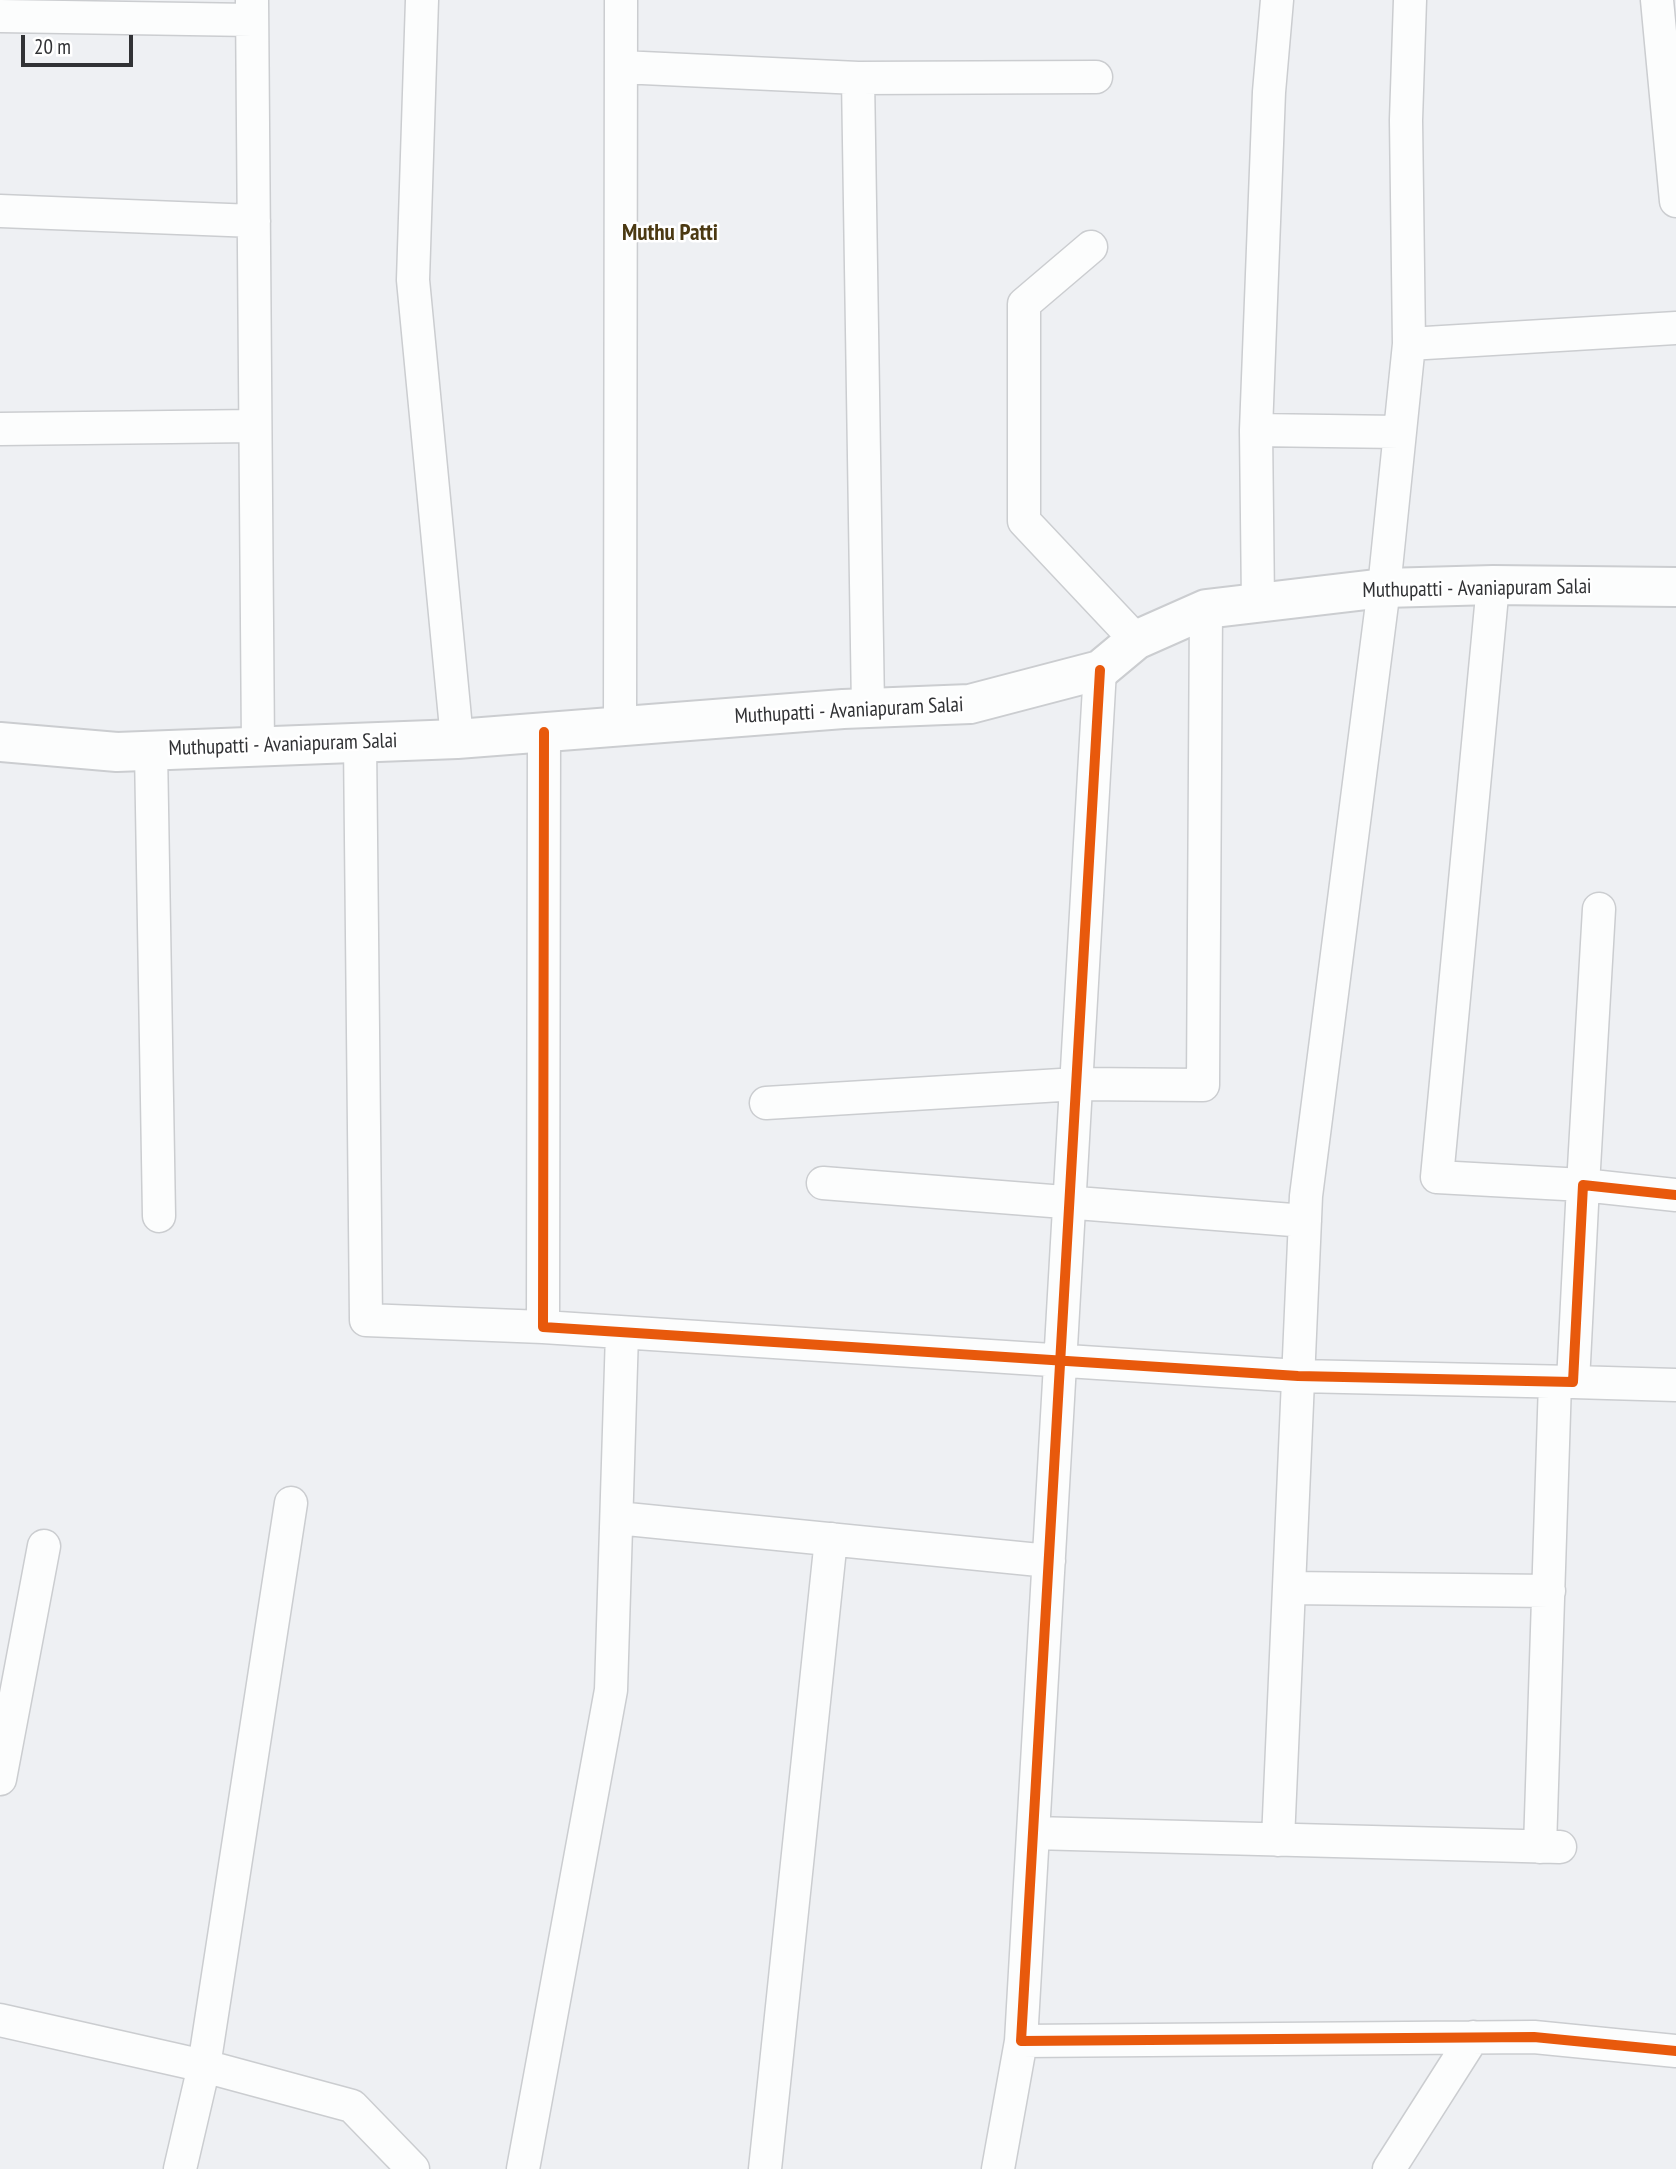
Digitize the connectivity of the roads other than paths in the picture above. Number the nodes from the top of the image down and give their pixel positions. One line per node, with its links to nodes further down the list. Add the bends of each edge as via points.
1 (422, 0): 32 (street, via 413,280)
2 (621, 0): 8 (street)
3 (1277, 0): 20 (street, via 1269,92)
4 (1410, 0): 17 (street, via 1406,120)
5 (1657, 0): 11 (street)
6 (252, 10): 7 (street); 14 (street)
7 (0, 16)
8 (621, 67): 10 (street); 30 (street)
9 (1096, 76): 10 (street)
10 (858, 78): 29 (street)
11 (1671, 94): 12 (street)
12 (1676, 201)
13 (0, 212): 14 (street)
14 (254, 221): 18 (street)
15 (1091, 247): 27 (street, via 1024,304 1024,521)
16 (1676, 328): 17 (street)
17 (1409, 344): 21 (street)
18 (255, 426): 19 (street); 35 (street)
19 (0, 429)
20 (1256, 430): 21 (street); 25 (street)
21 (1399, 432): 24 (street)
22 (1493, 585): 23 (street, Muthupatti - Avaniapuram Salai); 24 (street, Muthupatti - Avaniapuram Salai); 41 (street, via 1437,1177)
23 (1676, 587)
24 (1384, 588): 25 (street, Muthupatti - Avaniapuram Salai); 45 (street)
25 (1258, 603): 26 (street, Muthupatti - Avaniapuram Salai)
26 (1206, 609): 27 (street, Muthupatti - Avaniapuram Salai); 38 (street, via 1203,1085)
27 (1136, 640): 28 (street, Muthupatti - Avaniapuram Salai)
28 (1100, 670): 29 (street, Muthupatti - Avaniapuram Salai, via 970,704); 38 (street)
29 (868, 708): 30 (street, Muthupatti - Avaniapuram Salai)
30 (620, 725): 31 (street, Muthupatti - Avaniapuram Salai)
31 (544, 732): 32 (street, Muthupatti - Avaniapuram Salai); 46 (street)
32 (457, 739): 34 (street, Muthupatti - Avaniapuram Salai)
33 (0, 742): 36 (street, Muthupatti - Avaniapuram Salai, via 117,752)
34 (360, 743): 35 (street, Muthupatti - Avaniapuram Salai); 46 (street, via 366,1320)
35 (258, 746): 36 (street, Muthupatti - Avaniapuram Salai)
36 (151, 750): 44 (street)
37 (1599, 909): 41 (street)
38 (1077, 1084): 39 (street); 43 (street)
39 (766, 1102)
40 (824, 1183): 43 (street)
41 (1583, 1185): 42 (street); 50 (street)
42 (1676, 1195)
43 (1070, 1202): 45 (street); 48 (street)
44 (159, 1216)
45 (1305, 1221): 49 (street)
46 (543, 1327): 47 (street)
47 (622, 1333): 48 (street); 53 (street)
48 (1060, 1361): 49 (street); 56 (street)
49 (1298, 1376): 50 (street); 57 (street)
50 (1564, 1382): 51 (street); 58 (street)
51 (1676, 1385)
52 (291, 1503): 66 (street)
53 (617, 1518): 54 (street); 69 (street, via 611,1690)
54 (831, 1539): 56 (street); 70 (street)
55 (44, 1546): 59 (street)
56 (1049, 1561): 60 (street)
57 (1289, 1588): 58 (street); 61 (street)
58 (1549, 1591): 61 (street, via 1550,1847)
59 (0, 1779)
60 (1033, 1833): 61 (street); 64 (street)
61 (1278, 1840)
62 (0, 2020): 66 (street)
63 (1473, 2037): 64 (street); 65 (street, via 1534,2037); 72 (street)
64 (1021, 2041): 71 (street)
65 (1676, 2051)
66 (204, 2066): 67 (street); 68 (street, via 352,2106)
67 (180, 2169)
68 (413, 2169)
69 (523, 2169)
70 (765, 2169)
71 (998, 2169)
72 (1389, 2169)

